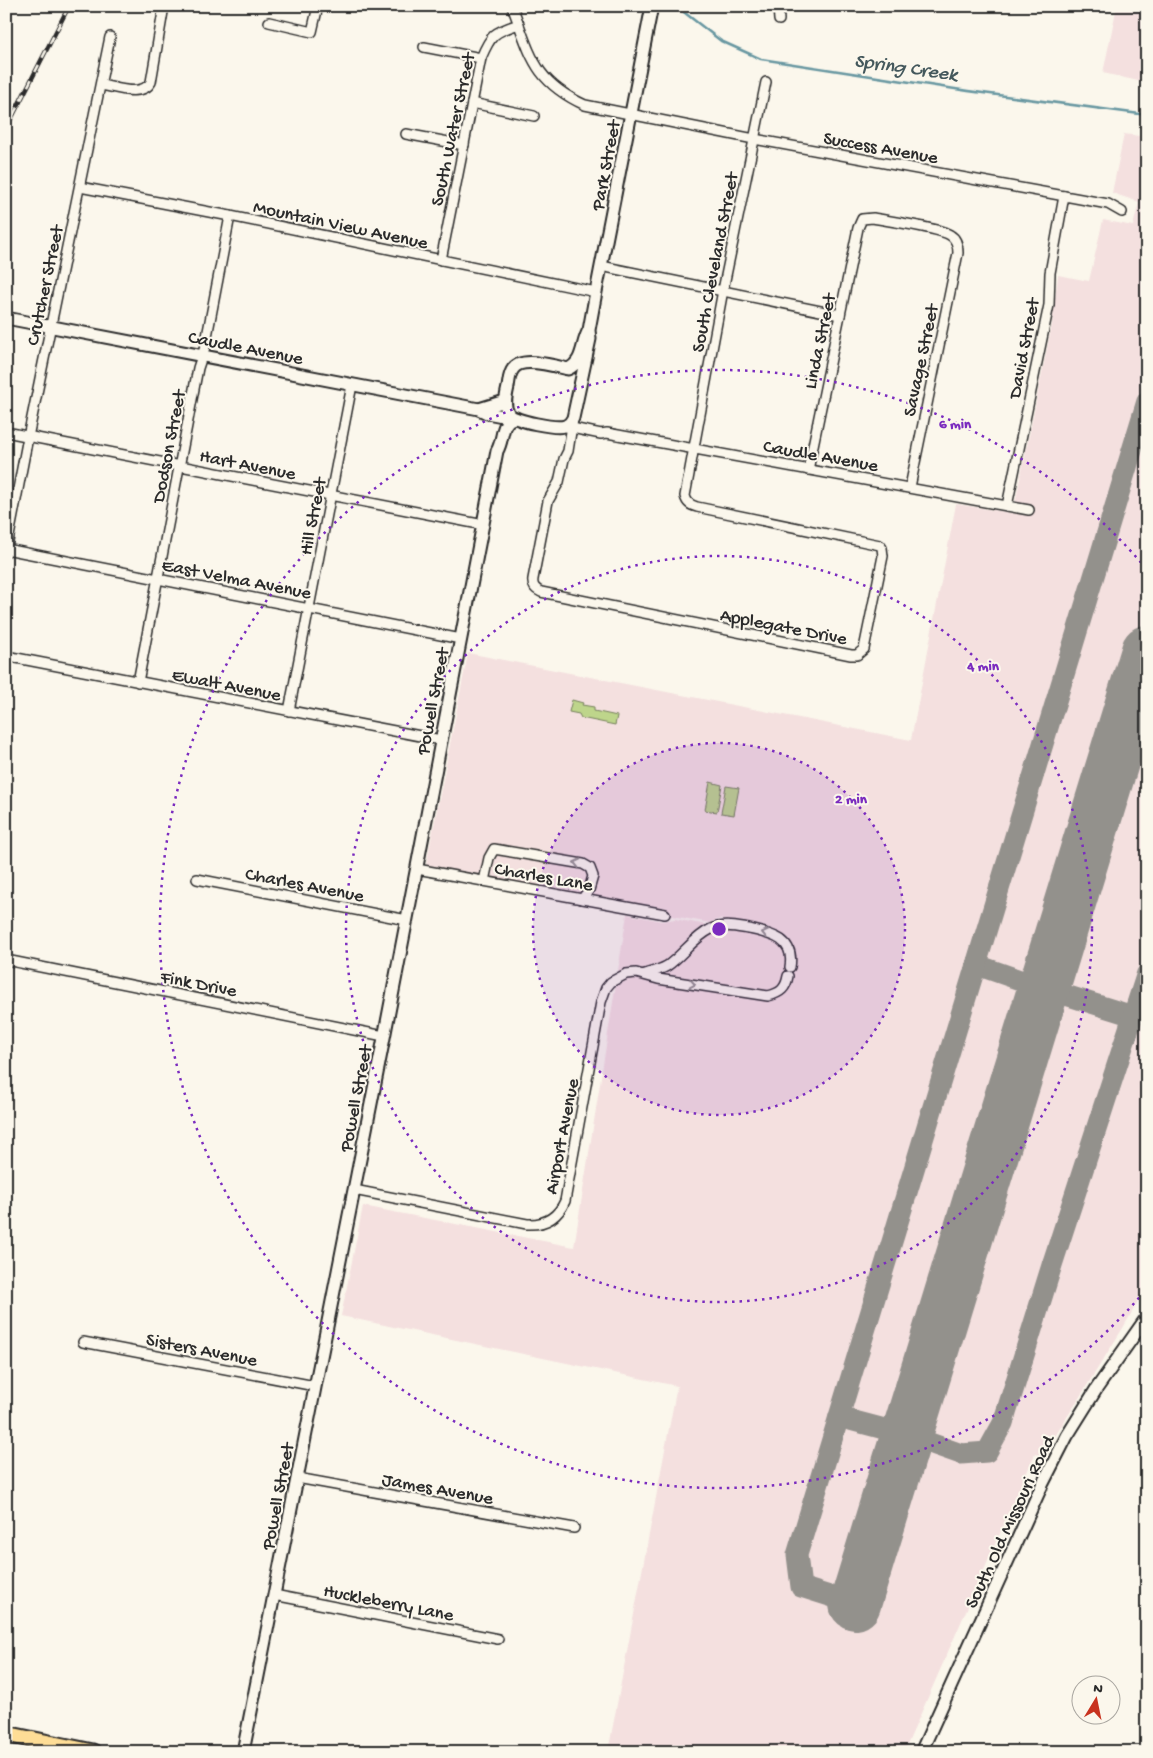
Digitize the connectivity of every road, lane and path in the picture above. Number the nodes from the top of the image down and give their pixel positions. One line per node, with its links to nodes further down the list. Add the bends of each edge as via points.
1 (164, 6): 13 (street, via 149,86 135,91)
2 (318, 6): 7 (street, via 312,32)
3 (512, 6): 8 (street, Success Avenue)
4 (652, 6): 15 (street, Park Street)
5 (778, 6): 6 (street)
6 (779, 20)
7 (269, 22)
8 (519, 24): 11 (street, South Water Street, via 488,40); 15 (street, Success Avenue, via 535,65 566,96 585,105)
9 (110, 37): 13 (street, Crutcher Street)
10 (424, 48): 11 (street)
11 (481, 58): 14 (street, South Water Street)
12 (766, 82): 18 (street, South Cleveland Street)
13 (101, 84): 20 (street, Crutcher Street)
14 (472, 103): 16 (street); 19 (street, South Water Street)
15 (632, 114): 18 (street, Success Avenue); 26 (street, Park Street)
16 (534, 116)
17 (406, 134): 19 (street)
18 (754, 139): 21 (street, Success Avenue); 27 (street, South Cleveland Street)
19 (464, 145): 25 (street, South Water Street)
20 (80, 187): 23 (street, Mountain View Avenue); 31 (street, Crutcher Street)
21 (1064, 196): 22 (street, Success Avenue, via 1108,204); 48 (street, David Street, via 1050,273 1049,304)
22 (1122, 212)
23 (230, 216): 25 (street, Mountain View Avenue); 33 (street, Dodson Street)
24 (862, 220): 29 (street, Linda Street); 46 (street, Savage Street, via 872,218 944,232 956,240 958,253)
25 (441, 260): 28 (street, Mountain View Avenue)
26 (601, 266): 27 (street); 28 (street, Park Street)
27 (723, 290): 29 (street); 43 (street, South Cleveland Street)
28 (596, 292): 32 (street, Park Street)
29 (840, 315): 45 (street, Linda Street)
30 (6, 318): 31 (street, Caudle Avenue)
31 (52, 327): 33 (street, Caudle Avenue); 42 (street, Crutcher Street)
32 (589, 330): 34 (street, Park Street, via 580,359); 35 (street, Park Street)
33 (202, 356): 36 (street, Caudle Avenue); 44 (street, Dodson Street)
34 (568, 369): 35 (street, via 578,376); 37 (street, via 519,363 510,375)
35 (581, 383): 40 (street, Park Street)
36 (352, 385): 38 (street, Caudle Avenue); 47 (street, Hill Street)
37 (505, 401): 38 (street, Caudle Avenue); 39 (street, Powell Street)
38 (479, 409): 39 (street, Caudle Avenue)
39 (508, 417): 40 (street, via 536,423); 50 (street, Powell Street, via 496,445)
40 (569, 424): 43 (street, Caudle Avenue); 43 (street, Applegate Drive, via 559,482 548,501 532,584 536,589 841,653 861,653 866,645 882,548 876,543 690,505 685,496)
41 (6, 432): 42 (street, Hart Avenue)
42 (28, 437): 44 (street, Hart Avenue); 51 (street, Crutcher Street)
43 (693, 449): 45 (street, Caudle Avenue)
44 (180, 467): 47 (street, Hart Avenue); 52 (street, Dodson Street)
45 (808, 470): 46 (street, Caudle Avenue)
46 (910, 487): 48 (street, Caudle Avenue)
47 (331, 496): 50 (street, Hart Avenue); 53 (street, Hill Street)
48 (1007, 506): 49 (street, Caudle Avenue)
49 (1029, 510)
50 (484, 525): 54 (street, Powell Street)
51 (6, 550): 52 (street, East Velma Avenue)
52 (157, 578): 53 (street, East Velma Avenue); 56 (street, Dodson Street)
53 (310, 608): 54 (street, East Velma Avenue); 57 (street, Hill Street)
54 (461, 638): 58 (street, Powell Street)
55 (6, 656): 56 (street, Ewalt Avenue)
56 (138, 682): 57 (street, Ewalt Avenue)
57 (289, 711): 58 (street, Ewalt Avenue)
58 (441, 740): 59 (street, Powell Street)
59 (417, 869): 61 (street, Charles Lane); 64 (street, Powell Street)
60 (197, 879): 64 (street, Charles Avenue)
61 (484, 881): 62 (street, Charles Lane); 62 (street, one-way to 61, via 593,876 590,868 583,864 494,849)
62 (582, 899): 63 (street, Charles Lane)
63 (665, 914)
64 (407, 920): 67 (street, Powell Street)
65 (6, 960): 67 (street, Fink Drive)
66 (645, 974): 66 (street, Airport Avenue, one-way to 66, via 658,979 768,996 782,991 787,984 792,958 780,939 772,934 727,926 710,930 666,967); 68 (street, Airport Avenue, via 618,977 603,994 567,1194 553,1217 541,1223 527,1224)
67 (384, 1036): 68 (street, Powell Street)
68 (354, 1190): 71 (street, Powell Street)
69 (1147, 1317): 79 (street, South Old Missouri Road, via 1097,1388 1043,1482)
70 (83, 1342): 71 (street, Sisters Avenue)
71 (315, 1386): 72 (street, Powell Street)
72 (296, 1478): 73 (street, James Avenue); 74 (street, Powell Street)
73 (574, 1528)
74 (274, 1595): 75 (street, Huckleberry Lane); 78 (street, Powell Street)
75 (498, 1639)
76 (6, 1734): 77 (highway)
77 (93, 1752)
78 (243, 1752)
79 (921, 1752)

